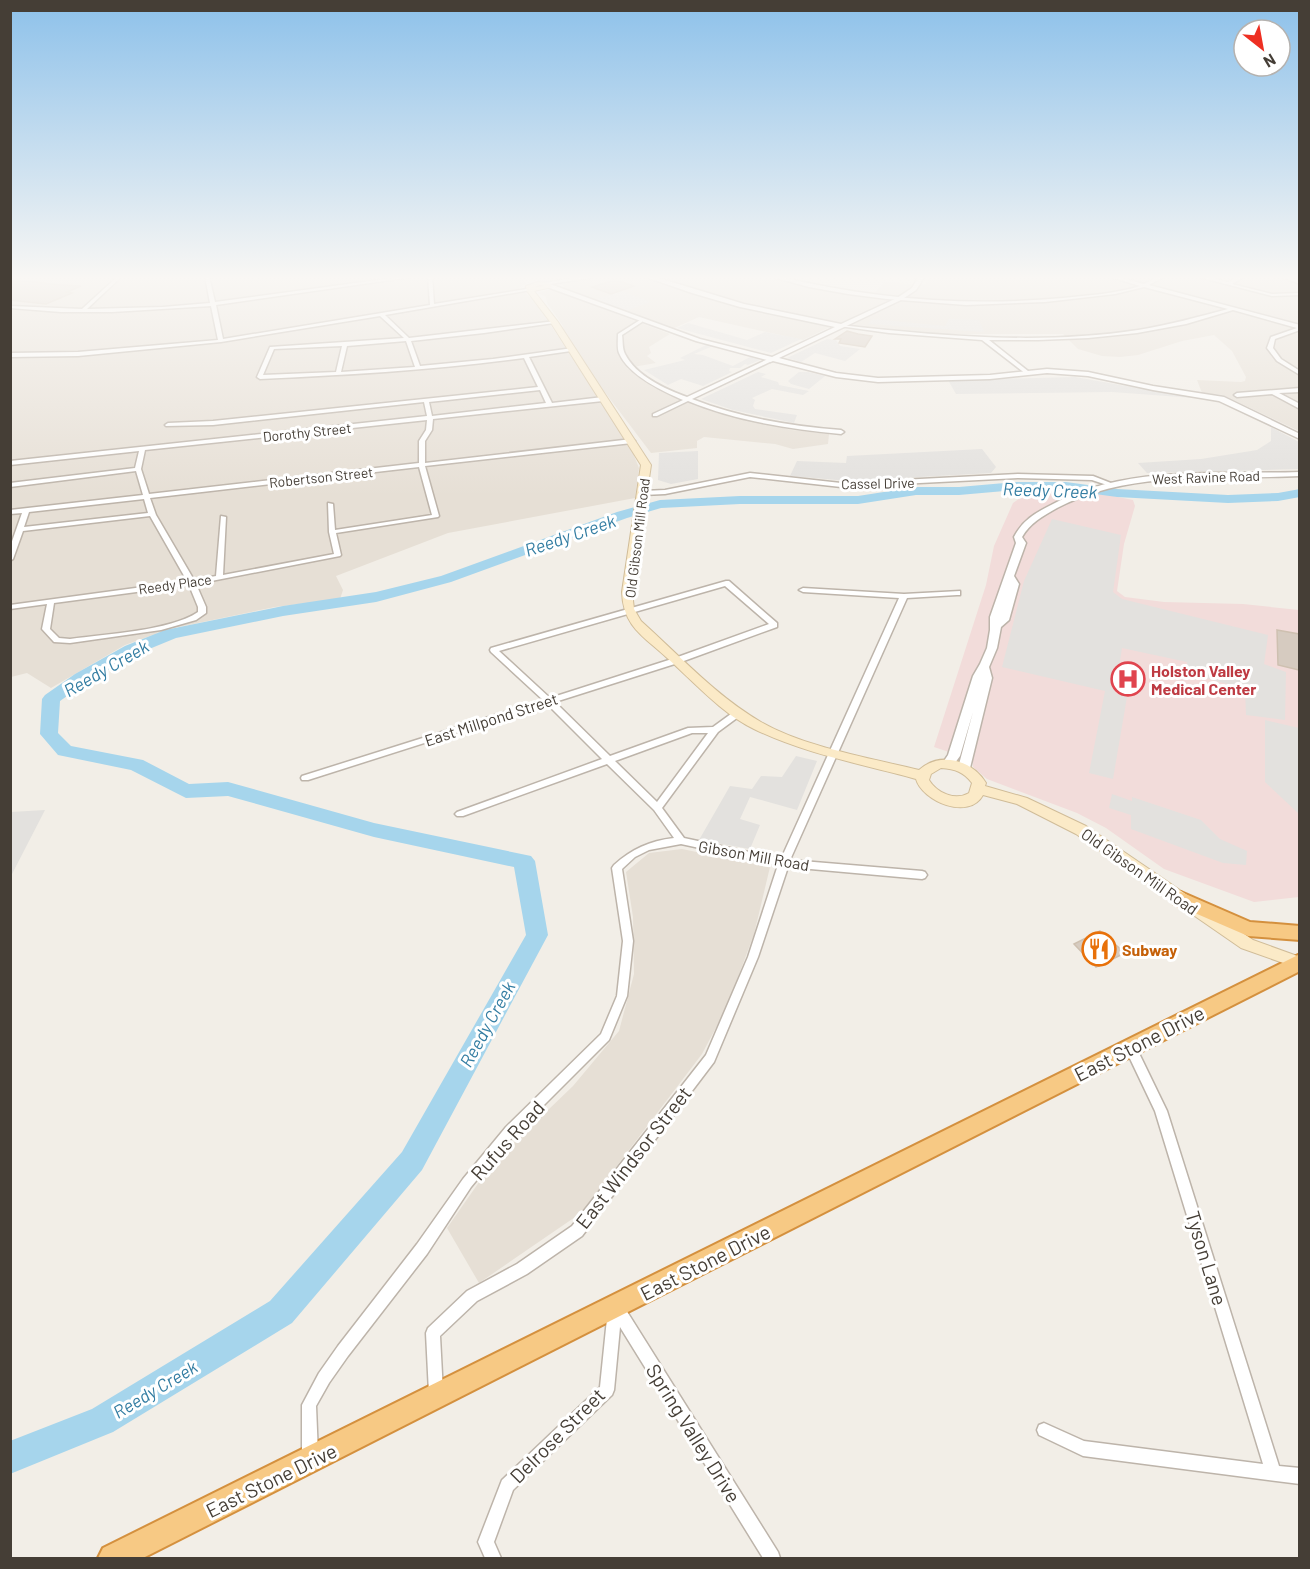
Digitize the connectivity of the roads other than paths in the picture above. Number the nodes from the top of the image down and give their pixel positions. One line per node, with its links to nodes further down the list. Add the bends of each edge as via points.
1 (131, 349): 12 (street)
2 (271, 349): 17 (street, via 260,377)
3 (344, 349): 17 (street)
4 (412, 349): 15 (street)
5 (570, 349): 13 (street)
6 (571, 349): 23 (main road, Old Gibson Mill Road)
7 (621, 349): 24 (street, via 631,368)
8 (734, 349): 14 (street)
9 (793, 349): 14 (street)
10 (997, 349): 16 (street)
11 (1271, 349): 18 (street)
12 (10, 355)
13 (526, 357): 15 (street); 19 (street)
14 (770, 360): 16 (street, via 867,380 990,377); 24 (street)
15 (418, 369): 17 (street)
16 (1026, 372): 32 (street, via 1088,374 1211,396)
17 (338, 374)
18 (1299, 374)
19 (541, 388): 25 (street); 26 (street)
20 (1299, 390): 21 (street)
21 (1274, 393): 22 (street); 27 (street)
22 (1237, 395)
23 (603, 399): 26 (street, Dorothy Street); 33 (main road, Old Gibson Mill Road)
24 (688, 399): 28 (street); 31 (street, via 770,424)
25 (426, 400): 29 (street); 30 (street)
26 (549, 405): 29 (street, Dorothy Street)
27 (1299, 407)
28 (655, 415)
29 (430, 418): 34 (street, Dorothy Street); 36 (street, via 422,441)
30 (168, 425)
31 (841, 432)
32 (1299, 437)
33 (632, 441): 36 (street, Robertson Street); 42 (main road, Old Gibson Mill Road, via 646,465)
34 (142, 449): 35 (street, Dorothy Street); 37 (street)
35 (10, 463)
36 (422, 466): 41 (street, Robertson Street); 49 (street, via 436,516)
37 (138, 469): 39 (street); 41 (street)
38 (1299, 476): 40 (street, West Ravine Road)
39 (10, 485)
40 (1110, 485): 42 (street, Cassel Drive, via 1093,478 1018,476 841,484 750,475); 60 (street, West Ravine Road, via 1070,497 1042,513 1021,543 1010,578 1014,584 1004,620 997,625)
41 (147, 496): 44 (street, Robertson Street); 46 (street)
42 (643, 496): 58 (main road, Old Gibson Mill Road, via 627,592)
43 (330, 504): 49 (street)
44 (27, 511): 45 (street, Robertson Street); 48 (street)
45 (10, 512)
46 (153, 514): 48 (street); 52 (street)
47 (223, 517): 51 (street)
48 (20, 529): 50 (street)
49 (332, 532): 51 (street, Reedy Place, via 338,555)
50 (10, 559)
51 (219, 578): 52 (street, Reedy Place)
52 (189, 583): 56 (street, Reedy Place); 56 (street, via 202,607 196,619 70,641 57,640 46,629)
53 (803, 590): 55 (street)
54 (957, 593): 55 (street)
55 (904, 596): 64 (street, East Windsor Street)
56 (51, 601): 57 (street, Reedy Place)
57 (10, 607)
58 (628, 609): 59 (main road, Old Gibson Mill Road, via 648,636); 59 (street, East Millpond Street, via 726,582 774,625); 61 (street, Gibson Mill Road, via 494,650)
59 (678, 660): 61 (street, East Millpond Street); 62 (main road, Old Gibson Mill Road)
60 (985, 669): 66 (street, West Ravine Road, via 978,676 954,756); 67 (street, West Ravine Road, via 987,678)
61 (549, 700): 65 (street, Gibson Mill Road); 69 (street, East Millpond Street)
62 (738, 713): 63 (street); 64 (main road, Old Gibson Mill Road, via 781,737)
63 (715, 730): 65 (street, via 691,730); 71 (street)
64 (832, 753): 68 (main road, Old Gibson Mill Road); 74 (street, East Windsor Street)
65 (608, 761): 71 (street, Gibson Mill Road); 72 (street)
66 (948, 764): 67 (main road); 68 (main road, via 931,767)
67 (964, 768): 70 (main road, via 976,777)
68 (923, 776): 70 (main road, via 925,788 946,800 971,798)
69 (305, 778)
70 (979, 789): 76 (main road, Old Gibson Mill Road, via 1022,801 1081,830)
71 (657, 808): 73 (street, Gibson Mill Road)
72 (460, 814)
73 (681, 841): 74 (street, Gibson Mill Road); 83 (street, Rufus Road, via 650,844 632,853 617,868 628,941 622,996 605,1037 510,1131 330,1369 309,1405)
74 (784, 863): 75 (street, Gibson Mill Road); 81 (street, East Windsor Street, via 753,957 710,1058 577,1231 522,1269 472,1296 433,1333)
75 (922, 875)
76 (1181, 899): 77 (highway, via 1248,929); 78 (main road, Old Gibson Mill Road, via 1247,944)
77 (1299, 933)
78 (1299, 963): 79 (highway, East Stone Drive)
79 (1131, 1048): 80 (highway, East Stone Drive); 84 (street, Tyson Lane, via 1161,1111)
80 (616, 1307): 81 (highway, East Stone Drive); 87 (street, Delrose Street, via 607,1390 507,1485 486,1542); 88 (street, Spring Valley Drive)
81 (436, 1398): 83 (highway, East Stone Drive)
82 (1044, 1431): 84 (street, via 1083,1448)
83 (310, 1461): 86 (highway, East Stone Drive)
84 (1273, 1471): 85 (street)
85 (1299, 1476)
86 (113, 1558)
87 (493, 1558)
88 (772, 1558)

